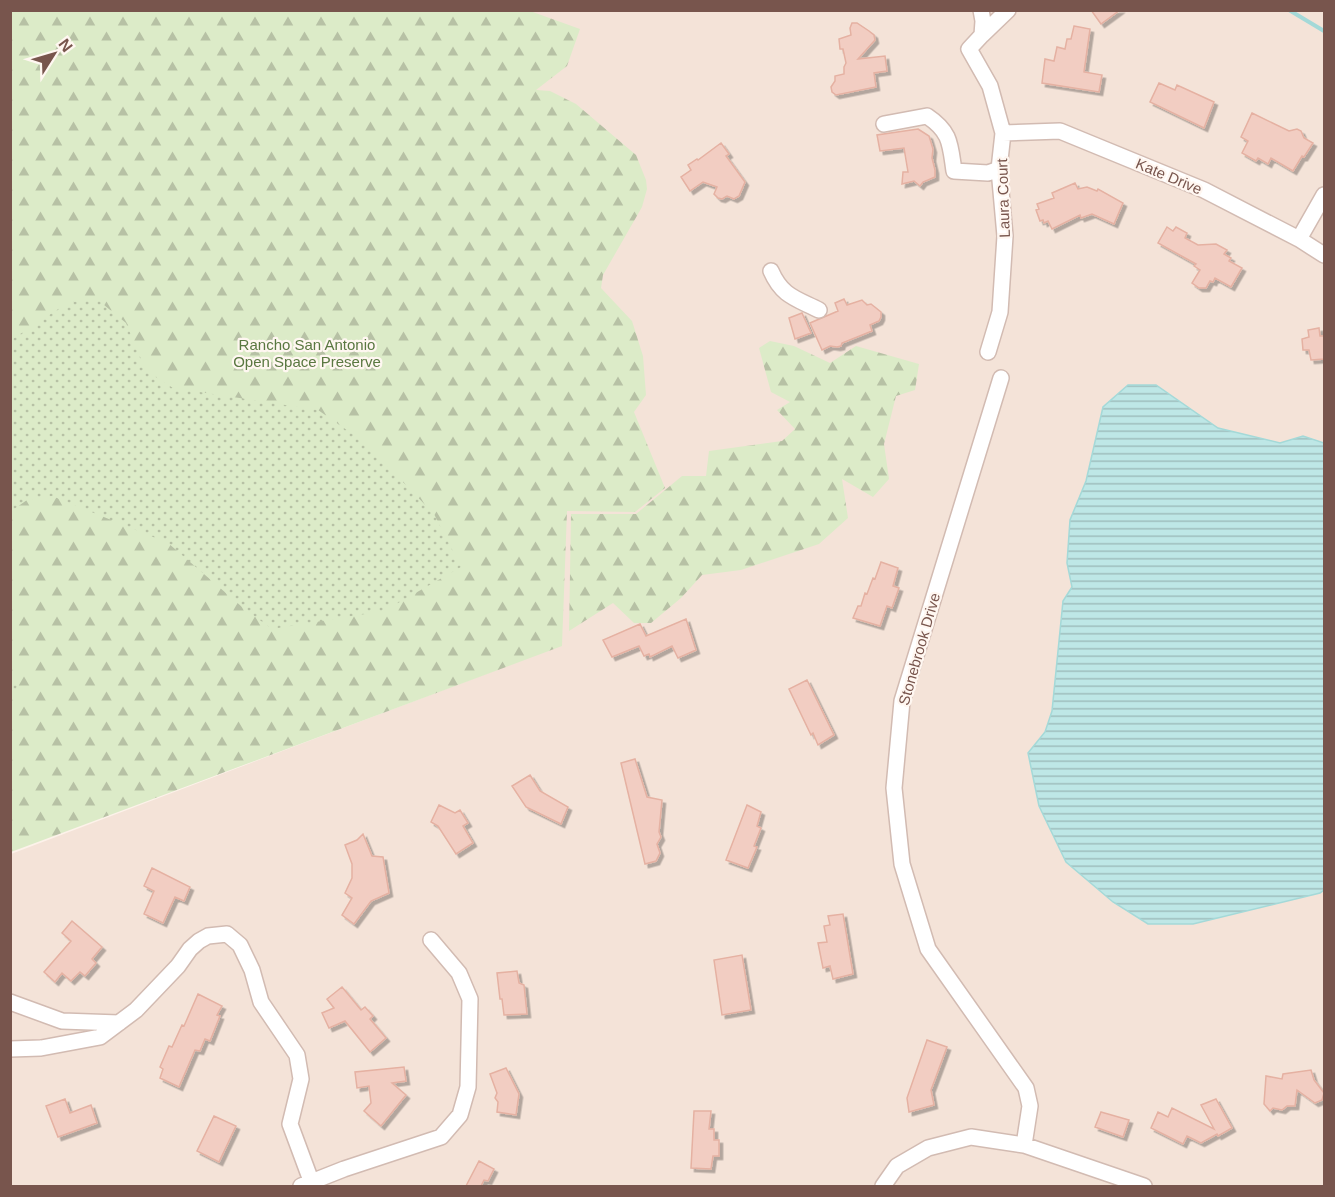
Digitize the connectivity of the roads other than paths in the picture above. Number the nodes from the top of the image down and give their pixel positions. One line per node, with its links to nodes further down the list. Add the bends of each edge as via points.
1 (981, 10): 3 (street)
2 (1008, 10): 3 (street)
3 (982, 35): 5 (street, Laura Court, via 969,49 990,86)
4 (884, 124): 6 (street, via 927,117 940,125 949,141 954,171 988,173)
5 (1003, 133): 6 (street, Laura Court); 8 (street, Kate Drive, via 1060,131 1204,190)
6 (999, 169): 12 (street, Laura Court, via 1005,236 1002,290)
7 (1324, 195): 8 (street)
8 (1299, 239): 9 (street, Kate Drive)
9 (1324, 255)
10 (771, 271): 11 (street, via 785,293)
11 (819, 310)
12 (988, 352)
13 (1001, 378): 18 (street, Stonebrook Drive, via 902,701 894,788 902,864 928,949 1026,1088 1030,1106)
14 (431, 940): 19 (street, via 459,973 470,999 468,1087 460,1115 441,1137 344,1169)
15 (10, 1002): 16 (street, via 62,1021)
16 (119, 1023): 17 (street, via 100,1037 41,1048); 19 (street, via 136,1010 199,941 220,933 233,937 252,970 261,1002 297,1055 301,1079 290,1124)
17 (10, 1049)
18 (1024, 1145): 20 (street, via 971,1137 928,1148 897,1166); 21 (street)
19 (308, 1186)
20 (883, 1186)
21 (1143, 1186)

